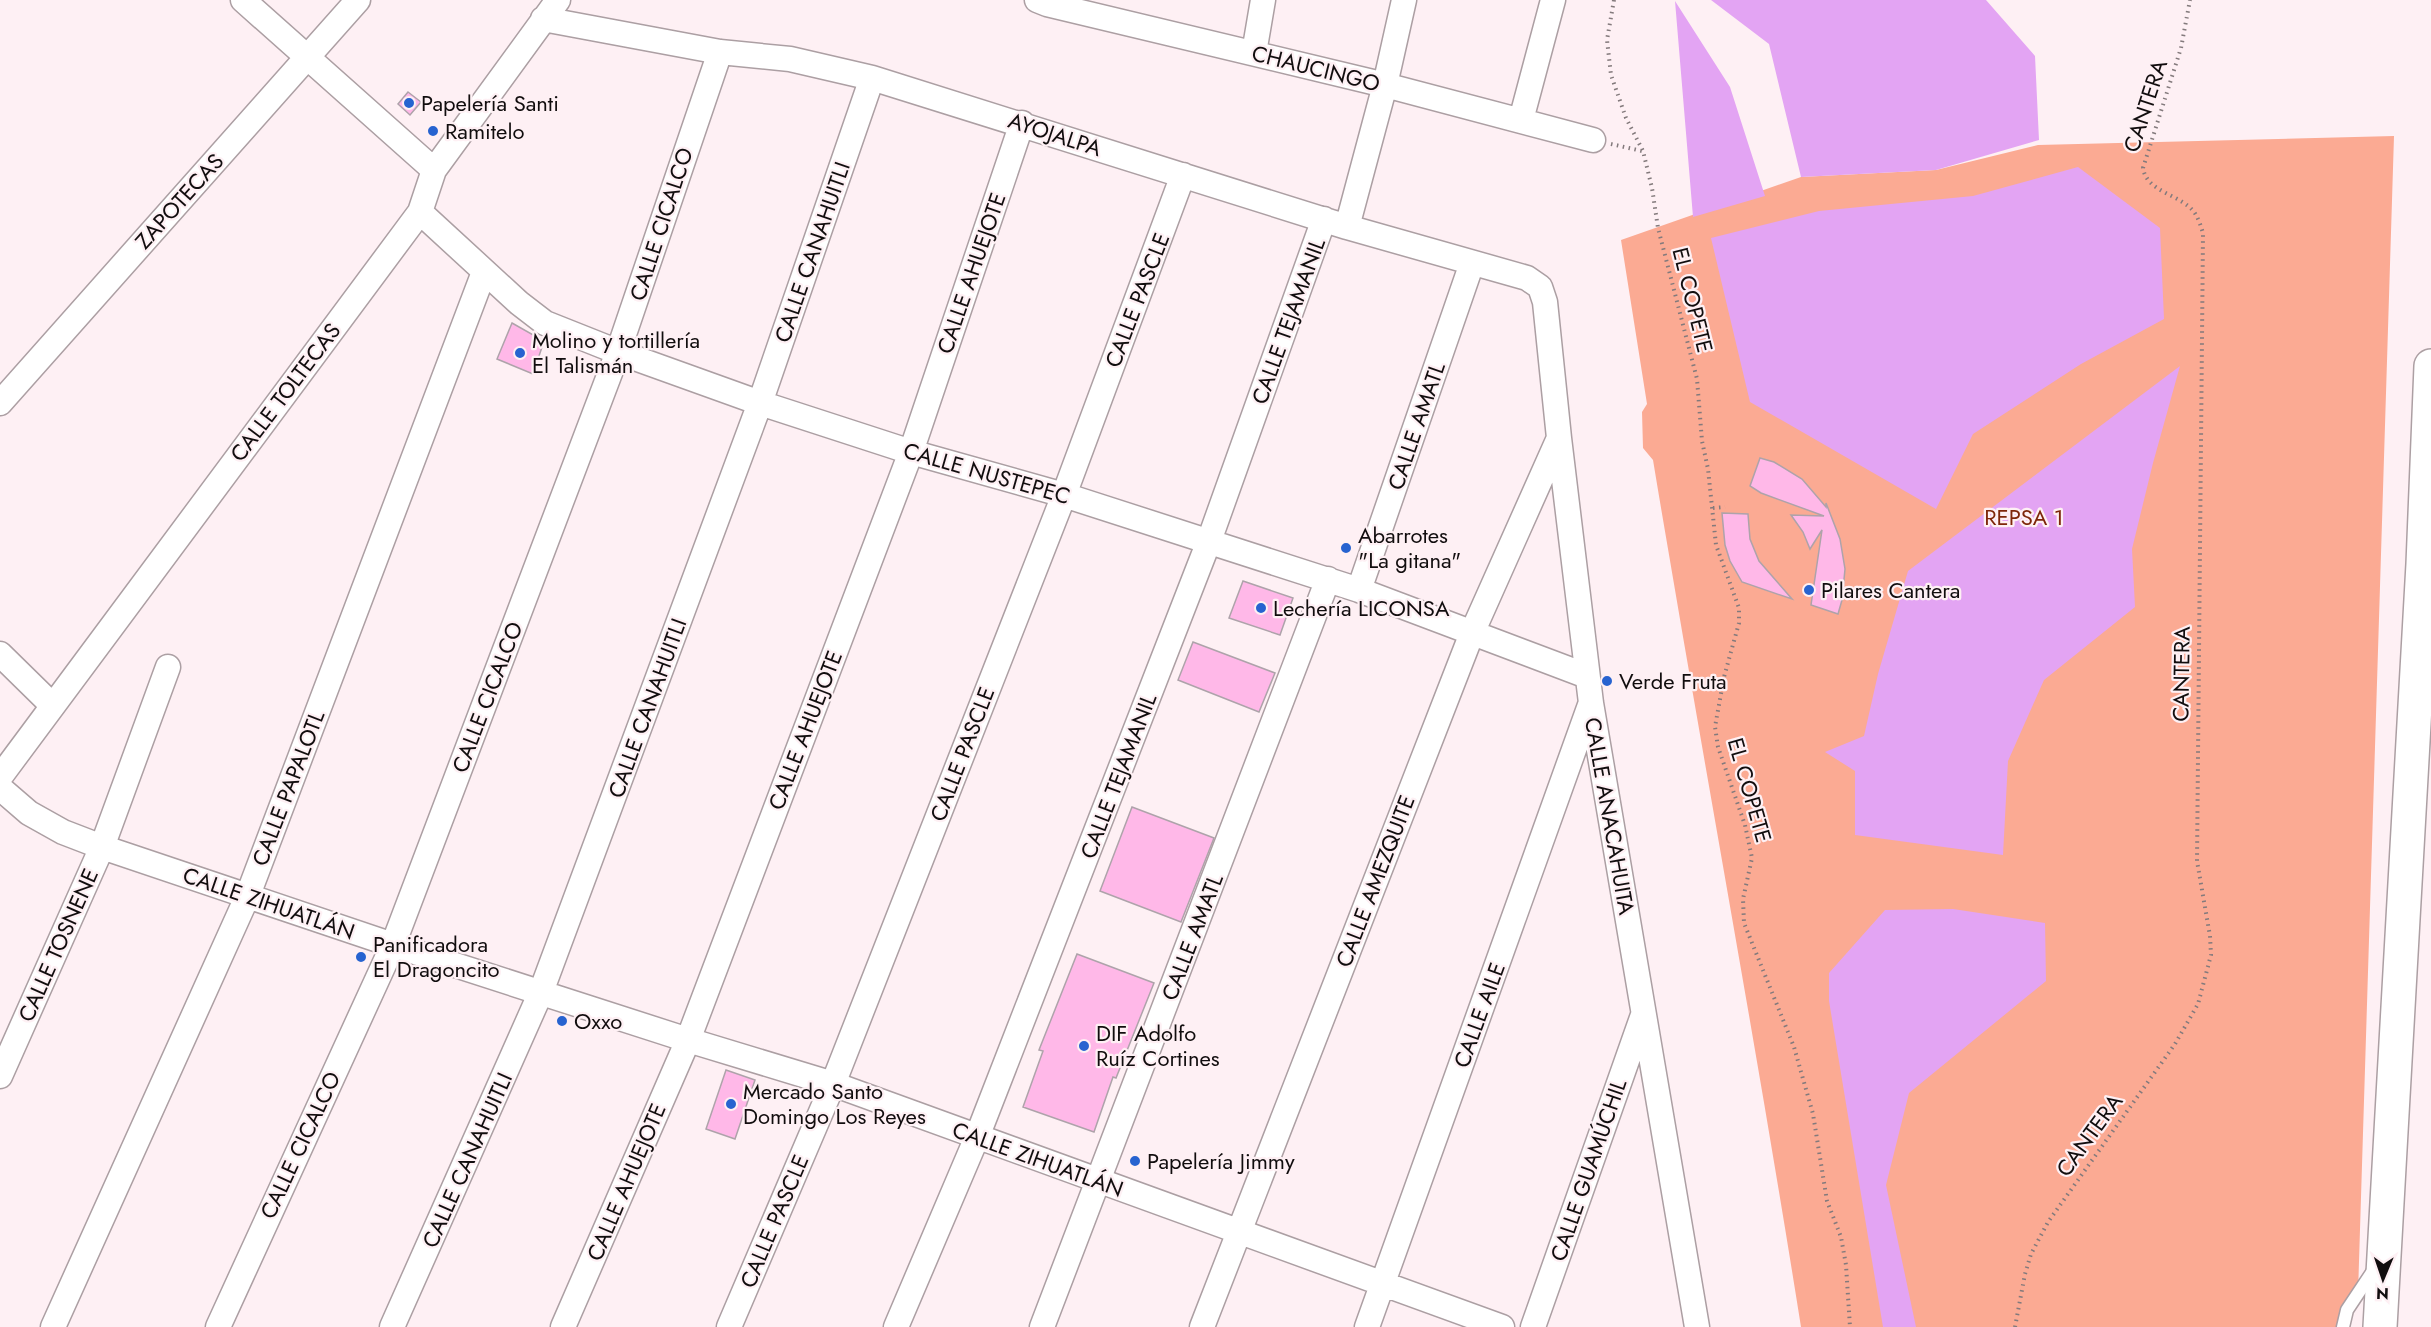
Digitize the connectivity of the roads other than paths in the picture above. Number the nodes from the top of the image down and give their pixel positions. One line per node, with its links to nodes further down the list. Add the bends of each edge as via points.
1 (243, 0): 12 (street)
2 (358, 0): 12 (street, ZAPOTECAS)
3 (558, 0): 9 (street, CALLE TOLTECAS)
4 (1037, 0): 8 (street, CHAUCINGO)
5 (1263, 0): 11 (street)
6 (1404, 0): 14 (street, CALLE TEJAMANIL)
7 (1552, 0): 15 (street)
8 (1128, 11): 11 (street, CHAUCINGO)
9 (543, 19): 10 (street, AYOJALPA); 18 (street, CALLE TOLTECAS)
10 (720, 52): 13 (street, AYOJALPA, via 790,59); 26 (street, CALLE CICALCO)
11 (1254, 53): 14 (street, CHAUCINGO)
12 (306, 57): 18 (street); 28 (street, ZAPOTECAS)
13 (872, 78): 16 (street, AYOJALPA); 29 (street, CALLE CANAHUITLI)
14 (1386, 85): 15 (street, CHAUCINGO); 22 (street, CALLE TEJAMANIL)
15 (1521, 120): 17 (street, CHAUCINGO)
16 (1022, 123): 19 (street, AYOJALPA); 31 (street, CALLE AHUEJOTE)
17 (1593, 140)
18 (434, 170): 20 (street, CALLE TOLTECAS)
19 (1183, 175): 21 (street, AYOJALPA); 32 (street, CALLE PASCLE)
20 (420, 212): 24 (street, CALLE NUSTEPEC); 41 (street, CALLE TOLTECAS)
21 (1324, 219): 22 (street, AYOJALPA); 33 (street, CALLE TEJAMANIL)
22 (1347, 227): 23 (street, AYOJALPA)
23 (1472, 263): 25 (street, AYOJALPA, via 1527,278 1540,287); 35 (street, CALLE AMATL)
24 (484, 272): 26 (street, CALLE NUSTEPEC, via 545,323); 45 (street, CALLE PAPALOTL)
25 (1545, 302): 30 (street, CALLE ANACAHUITA)
26 (618, 352): 29 (street, CALLE NUSTEPEC); 46 (street, CALLE CICALCO)
27 (2431, 366): 55 (main road)
28 (0, 403)
29 (760, 404): 31 (street, CALLE NUSTEPEC); 47 (street, CALLE CANAHUITLI)
30 (1559, 438): 36 (street, CALLE AMEZQUITE); 39 (street, CALLE ANACAHUITA)
31 (911, 452): 32 (street, CALLE NUSTEPEC); 49 (street, CALLE AHUEJOTE)
32 (1064, 495): 33 (street, CALLE NUSTEPEC); 51 (street, CALLE PASCLE)
33 (1209, 541): 34 (street, CALLE NUSTEPEC); 52 (street, CALLE TEJAMANIL)
34 (1328, 579): 35 (street, CALLE NUSTEPEC); 53 (street, CALLE AMATL)
35 (1359, 590): 36 (street, CALLE NUSTEPEC)
36 (1472, 633): 39 (street, CALLE NUSTEPEC); 54 (street, CALLE AMEZQUITE)
37 (0, 654): 41 (street)
38 (168, 667): 44 (street, CALLE TOSNENE)
39 (1587, 676): 40 (street, CALLE ANACAHUITA)
40 (1591, 703): 48 (street, CALLE ANACAHUITA); 56 (street, CALLE AILE)
41 (52, 705): 42 (street, CALLE TOLTECAS)
42 (0, 777)
43 (0, 788): 44 (street, CALLE ZIHUATLÁN, via 29,813)
44 (102, 847): 45 (street, CALLE ZIHUATLÁN); 50 (street, CALLE TOSNENE)
45 (248, 895): 46 (street, CALLE ZIHUATLÁN); 57 (street, CALLE PAPALOTL)
46 (393, 945): 47 (street, CALLE ZIHUATLÁN); 58 (street, CALLE CICALCO)
47 (541, 992): 49 (street, CALLE ZIHUATLÁN); 59 (street, CALLE CANAHUITLI)
48 (1643, 1013): 67 (street, CALLE GUAMÚCHIL); 68 (street, CALLE ANACAHUITA)
49 (688, 1040): 51 (street, CALLE ZIHUATLÁN); 60 (street, CALLE AHUEJOTE)
50 (0, 1076)
51 (833, 1084): 52 (street, CALLE ZIHUATLÁN); 61 (street, CALLE PASCLE)
52 (977, 1137): 53 (street, CALLE ZIHUATLÁN); 62 (street, CALLE TEJAMANIL)
53 (1099, 1181): 54 (street, CALLE ZIHUATLÁN); 63 (street, CALLE AMATL)
54 (1238, 1232): 56 (street, CALLE ZIHUATLÁN); 64 (street, CALLE AMEZQUITE)
55 (2384, 1255): 69 (lane, via 2347,1310); 70 (main road)
56 (1384, 1283): 65 (street, CALLE AILE); 66 (street, CALLE ZIHUATLÁN)
57 (53, 1327)
58 (218, 1327)
59 (392, 1327)
60 (563, 1327)
61 (729, 1327)
62 (896, 1327)
63 (1042, 1327)
64 (1202, 1327)
65 (1367, 1327)
66 (1502, 1327)
67 (1533, 1327)
68 (1697, 1327)
69 (2343, 1327)
70 (2380, 1327)

